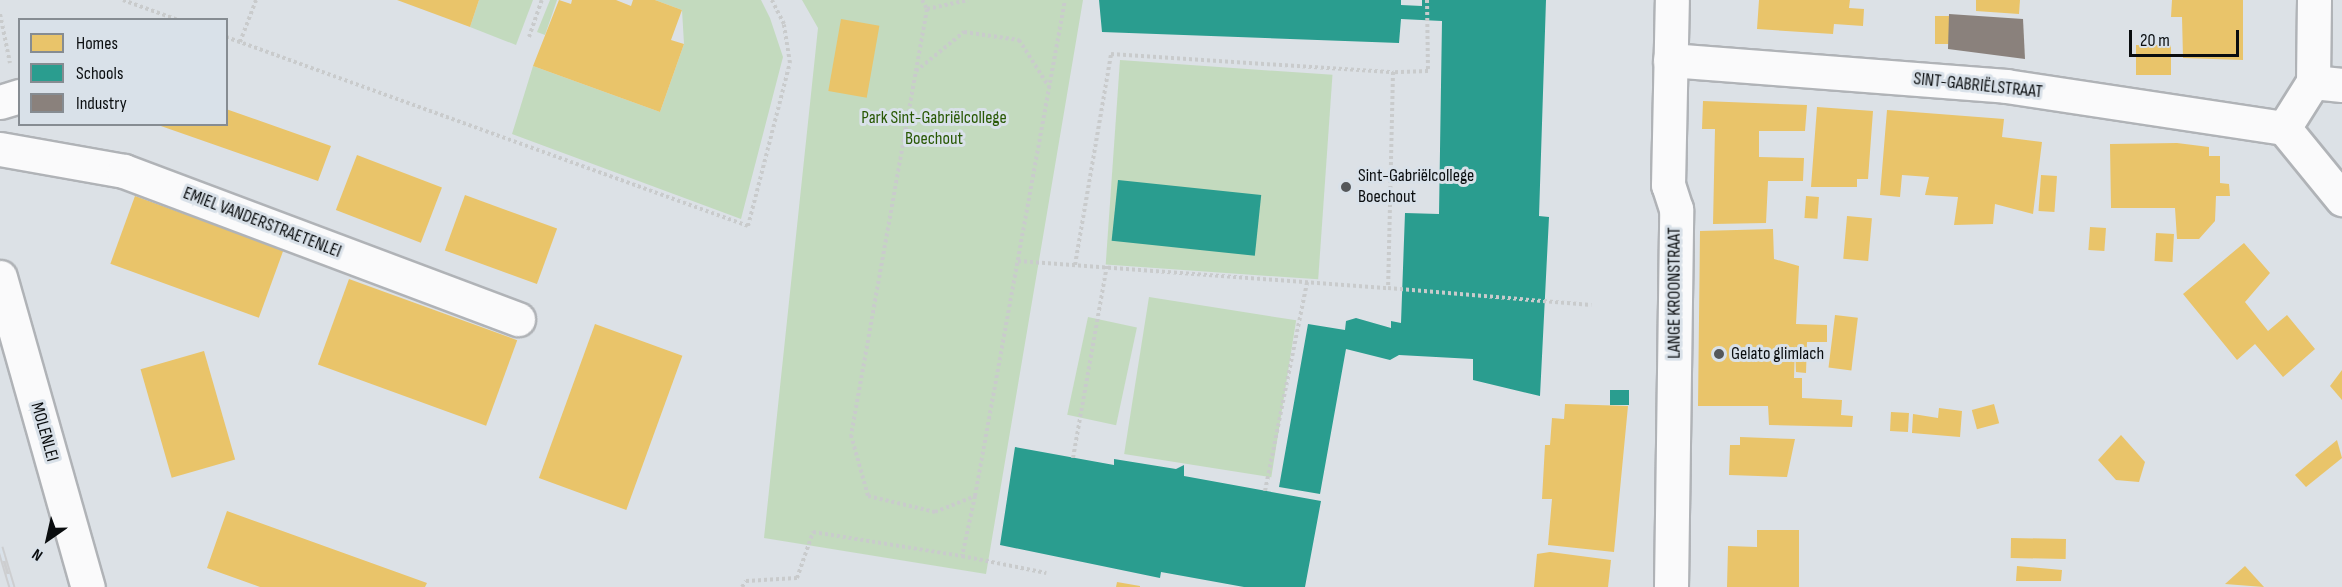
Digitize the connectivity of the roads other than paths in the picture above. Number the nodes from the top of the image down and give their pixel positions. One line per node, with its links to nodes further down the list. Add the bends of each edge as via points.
1 (1672, 0): 3 (street, LANGE KROONSTRAAT)
2 (2314, 0): 4 (street)
3 (1670, 60): 5 (street, SINT-GABRIËLSTRAAT, via 2006,87); 11 (street, LANGE KROONSTRAAT, via 1668,185 1676,209)
4 (2328, 83): 5 (street)
5 (2284, 128): 7 (street)
6 (0, 149): 9 (street, EMIEL VANDERSTRAETENLEI, via 124,171)
7 (2342, 199)
8 (0, 277): 10 (street, MOLENLEI)
9 (518, 319)
10 (88, 587)
11 (1671, 587)

